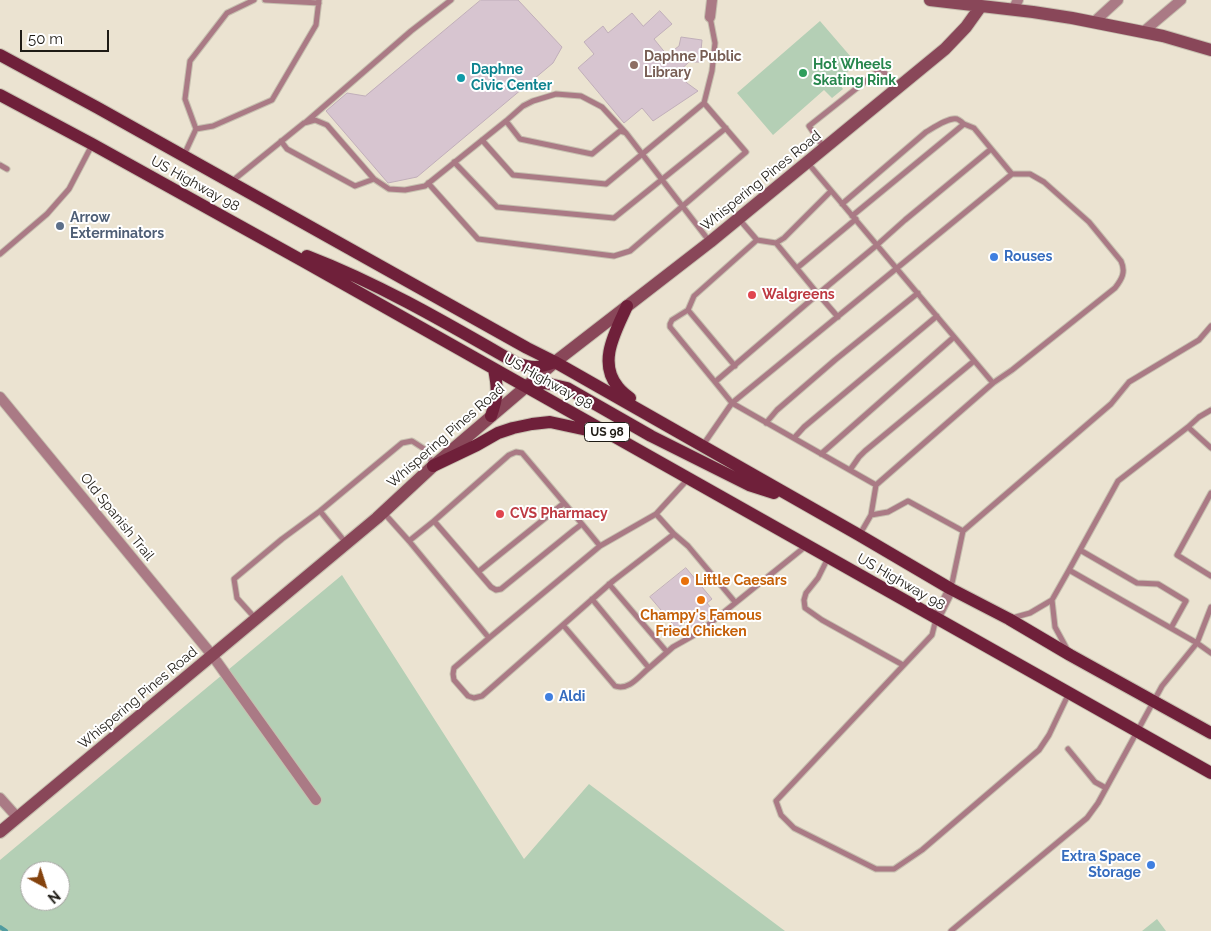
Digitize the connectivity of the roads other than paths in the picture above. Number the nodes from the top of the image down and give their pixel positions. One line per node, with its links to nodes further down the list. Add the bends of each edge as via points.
1 (254, 0): 24 (lane, via 227,13 190,61 184,100)
2 (265, 0): 9 (lane)
3 (451, 0): 21 (lane)
4 (712, 0): 12 (street)
5 (930, 0): 8 (street)
6 (1118, 0): 13 (street)
7 (1181, 0): 14 (street)
8 (959, 1): 11 (street)
9 (319, 2): 24 (lane, via 316,25 272,100 213,126)
10 (1015, 5): 11 (street); 13 (street)
11 (981, 6): 17 (street, Whispering Pines Road, via 945,49)
12 (710, 17): 19 (lane, via 715,44)
13 (1094, 22): 14 (street)
14 (1143, 32): 15 (street)
15 (1211, 50)
16 (0, 56): 32 (main road, US Highway 98 / US 98)
17 (898, 88): 29 (street, Whispering Pines Road); 29 (lane, via 880,69 809,126)
18 (0, 95): 28 (main road, US Highway 98 / US 98)
19 (704, 103): 23 (lane); 31 (lane)
20 (506, 121): 25 (lane, via 520,139 592,154 620,131); 25 (lane, via 533,101 556,94 581,96 602,107); 26 (lane)
21 (303, 124): 27 (lane); 38 (lane, via 315,120 327,125)
22 (964, 124): 30 (lane, via 974,128); 43 (lane, via 955,119 926,132); 45 (lane)
23 (726, 128): 39 (lane); 44 (lane, via 746,152)
24 (196, 129): 32 (lane)
25 (626, 133): 31 (lane)
26 (482, 140): 31 (lane, via 514,174 606,184); 33 (lane)
27 (281, 141): 38 (lane, via 287,148 355,186); 40 (lane)
28 (92, 144): 47 (main road, US Highway 98 / US 98); 52 (lane, via 69,188 48,214)
29 (824, 148): 34 (street, Whispering Pines Road)
30 (991, 149): 37 (lane); 51 (lane)
31 (643, 154): 39 (lane)
32 (184, 156): 40 (main road, US Highway 98 / US 98)
33 (454, 162): 39 (lane, via 497,207 614,218); 41 (lane)
34 (808, 162): 42 (lane); 46 (street, Whispering Pines Road)
35 (0, 166): 36 (lane)
36 (7, 169)
37 (1012, 174): 54 (lane); 68 (lane, via 1030,174 1044,182 1097,230 1121,261 1124,272 1115,288)
38 (374, 179): 41 (lane, via 389,189 405,190)
39 (663, 179): 44 (lane)
40 (231, 182): 64 (main road, US Highway 98 / US 98)
41 (428, 183): 44 (lane, via 478,240 614,256 630,251)
42 (831, 191): 43 (lane); 50 (lane)
43 (842, 204): 45 (lane)
44 (682, 206): 49 (lane)
45 (854, 217): 51 (lane); 53 (lane)
46 (739, 219): 48 (lane); 49 (street, Whispering Pines Road)
47 (265, 240): 64 (main road, via 386,291 516,363 541,367); 66 (main road, US Highway 98 / US 98)
48 (757, 240): 50 (lane); 58 (lane, via 694,296)
49 (710, 242): 57 (street, Whispering Pines Road)
50 (776, 243): 53 (lane)
51 (878, 245): 54 (lane); 55 (lane)
52 (0, 254)
53 (797, 268): 55 (lane)
54 (897, 268): 56 (lane); 60 (lane)
55 (818, 294): 60 (lane); 65 (lane)
56 (918, 294): 59 (lane); 75 (lane)
57 (628, 306): 64 (street, Whispering Pines Road); 73 (main road, via 609,350 611,375 618,387)
58 (688, 310): 65 (lane); 67 (lane, via 672,320 670,327)
59 (937, 316): 62 (lane); 78 (lane)
60 (838, 317): 71 (lane)
61 (1211, 326): 95 (lane, via 1199,340 1129,382 1111,404)
62 (954, 337): 63 (lane); 81 (lane)
63 (974, 361): 68 (lane); 83 (lane, via 865,450)
64 (555, 362): 69 (street, Whispering Pines Road); 73 (main road, US Highway 98 / US 98)
65 (735, 366): 67 (lane)
66 (494, 369): 69 (main road, US Highway 98 / US 98); 74 (main road, via 498,387)
67 (714, 382): 71 (lane)
68 (993, 383): 85 (lane)
69 (526, 386): 74 (street, Whispering Pines Road); 77 (main road, US Highway 98 / US 98); 87 (main road, via 545,382 567,388 651,436 749,485)
70 (0, 397): 122 (street, Old Spanish Trail)
71 (732, 403): 75 (lane); 79 (lane)
72 (1211, 410): 76 (lane)
73 (648, 415): 79 (main road, US Highway 98 / US 98)
74 (491, 416): 82 (street, Whispering Pines Road)
75 (766, 422): 78 (lane)
76 (1188, 427): 80 (lane); 102 (lane, via 1118,481)
77 (613, 436): 82 (main road, via 550,422 532,424 498,433); 84 (main road, US Highway 98 / US 98)
78 (794, 438): 81 (lane)
79 (702, 446): 87 (main road, US Highway 98 / US 98)
80 (1211, 448)
81 (821, 454): 83 (lane)
82 (433, 466): 89 (lane, via 426,450 412,441 402,443); 90 (street, Whispering Pines Road)
83 (850, 470): 85 (lane)
84 (689, 478): 91 (lane); 101 (main road, US Highway 98 / US 98)
85 (876, 485): 92 (lane)
86 (1211, 493): 106 (lane, via 1177,555)
87 (802, 502): 97 (main road, US Highway 98 / US 98)
88 (564, 503): 93 (lane, via 522,453 516,452); 94 (lane); 105 (lane)
89 (320, 511): 99 (lane); 113 (lane, via 234,579 237,598)
90 (384, 512): 98 (lane); 99 (street, Whispering Pines Road)
91 (656, 514): 96 (lane); 100 (lane)
92 (871, 516): 95 (lane, via 888,512 908,500); 97 (lane)
93 (434, 521): 98 (lane); 105 (lane)
94 (582, 524): 100 (lane); 105 (lane, via 501,589 491,587)
95 (963, 531): 108 (lane)
96 (674, 534): 107 (lane); 111 (lane)
97 (859, 535): 108 (main road, US Highway 98 / US 98)
98 (409, 541): 118 (lane)
99 (346, 543): 113 (street, Whispering Pines Road)
100 (600, 546): 118 (lane)
101 (807, 546): 103 (main road, US Highway 98 / US 98); 111 (lane)
102 (1080, 550): 104 (lane); 117 (lane, via 1137,582 1158,584 1186,600)
103 (828, 557): 114 (main road, US Highway 98 / US 98); 124 (lane, via 806,594 805,608)
104 (1069, 570): 110 (lane); 117 (lane)
105 (478, 572)
106 (1211, 576)
107 (609, 584): 109 (lane); 120 (lane)
108 (951, 589): 114 (street); 115 (main road, US Highway 98 / US 98)
109 (592, 599): 116 (lane); 125 (lane)
110 (1052, 600): 115 (lane, via 1030,613); 123 (lane, via 1055,627)
111 (735, 602): 120 (lane, via 698,633)
112 (1211, 607): 119 (lane)
113 (255, 619): 122 (street, Whispering Pines Road)
114 (936, 619): 124 (lane, via 932,635); 126 (main road, US Highway 98 / US 98)
115 (1009, 619): 123 (main road, US Highway 98 / US 98)
116 (563, 625): 118 (lane, via 482,696 474,698 468,696 454,680 454,668); 125 (lane, via 615,686 628,687)
117 (1171, 628): 119 (lane)
118 (489, 638)
119 (1197, 643): 121 (lane); 127 (lane)
120 (668, 652): 125 (lane)
121 (1211, 653)
122 (212, 655): 134 (street, Old Spanish Trail); 135 (street, Whispering Pines Road)
123 (1070, 655): 127 (main road, US Highway 98 / US 98)
124 (903, 665): 126 (lane, via 776,801 781,815 794,828 876,869 894,869 922,850 1040,750)
125 (649, 668)
126 (1069, 693): 128 (main road, US Highway 98 / US 98)
127 (1153, 701): 128 (lane); 129 (main road, US Highway 98 / US 98)
128 (1136, 731): 131 (main road, US Highway 98 / US 98); 132 (lane)
129 (1211, 733)
130 (1068, 749): 132 (lane, via 1095,782)
131 (1211, 773)
132 (1106, 788): 137 (lane, via 1087,818)
133 (0, 798): 135 (street)
134 (316, 800)
135 (17, 817): 136 (street, Whispering Pines Road)
136 (0, 832)
137 (951, 931)

